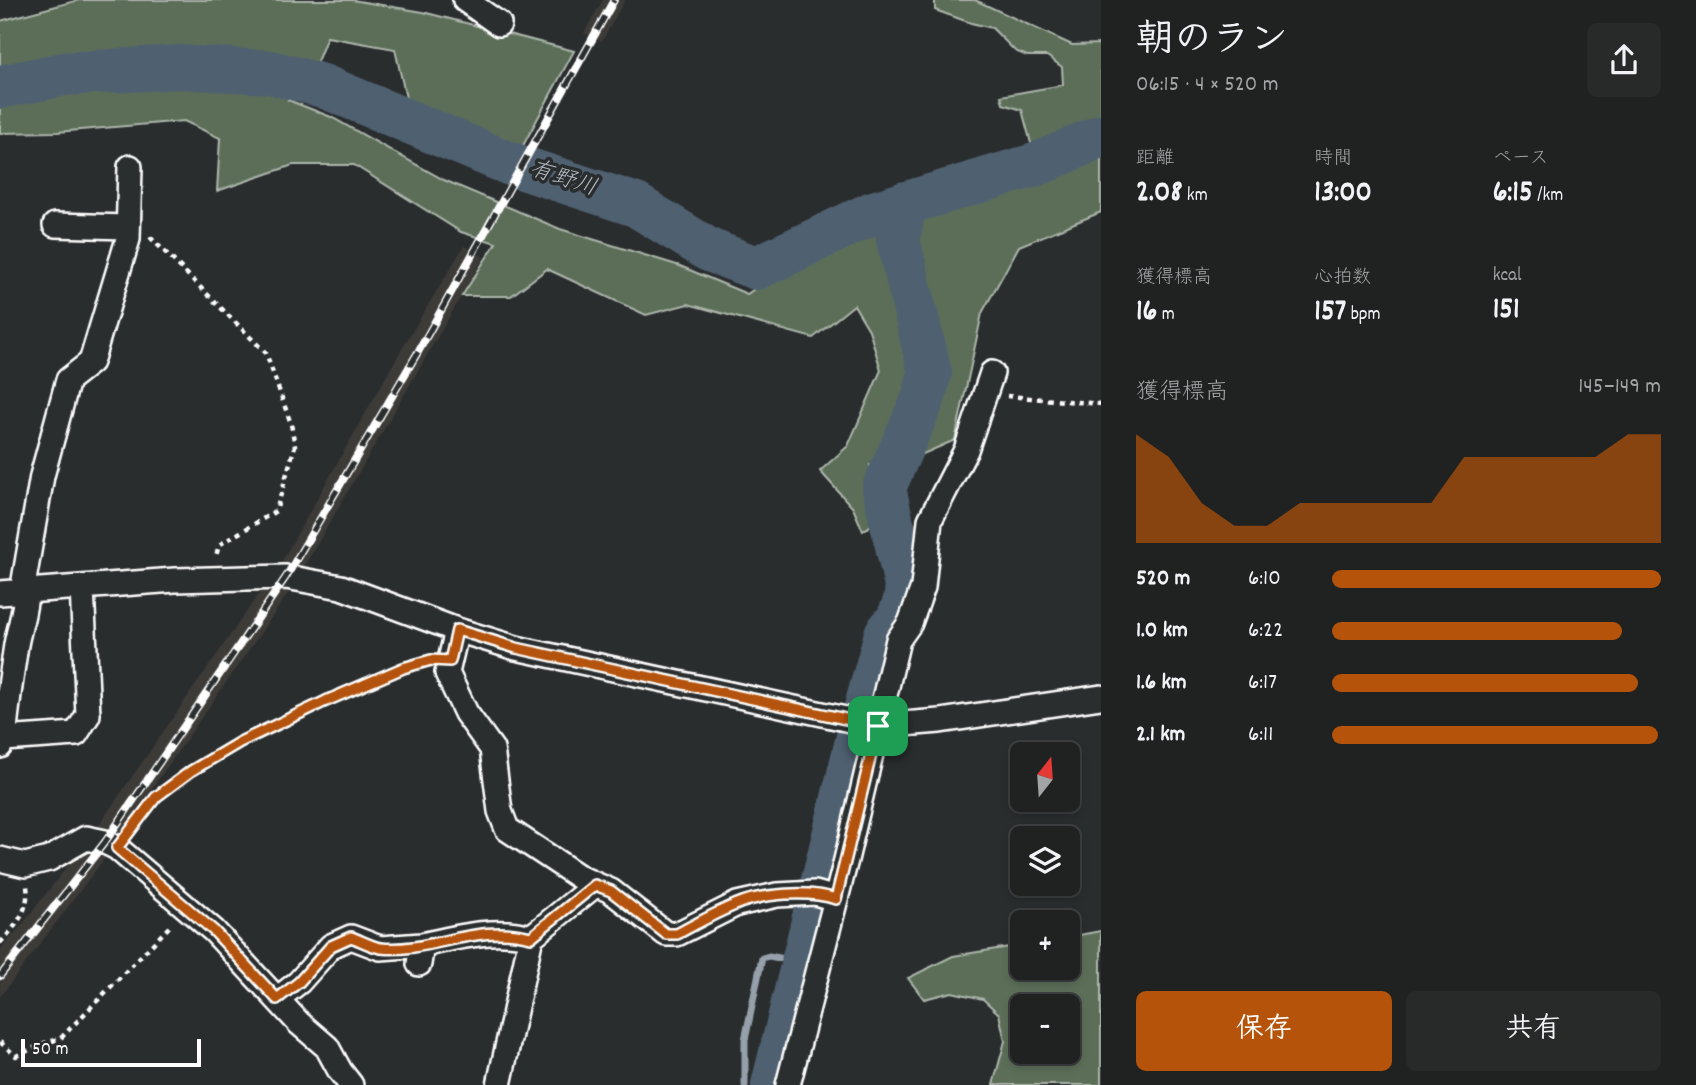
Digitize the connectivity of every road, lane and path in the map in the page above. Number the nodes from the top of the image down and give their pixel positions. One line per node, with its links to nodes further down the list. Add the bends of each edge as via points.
1 (465, 0): 2 (street)
2 (499, 24)
3 (131, 167): 5 (street)
4 (55, 225): 5 (street)
5 (127, 227): 8 (path, via 136,224 266,353 291,424 295,446 276,511 219,545); 10 (street, via 128,239 91,362 68,380)
6 (989, 384): 7 (path); 14 (street, via 966,450 930,520 923,587)
7 (1101, 404)
8 (212, 578): 9 (street); 11 (street, via 314,581)
9 (82, 587): 10 (street); 15 (street, via 88,715 76,734)
10 (16, 592): 15 (street, via 26,608)
11 (457, 630): 12 (street); 14 (street, via 516,648)
12 (450, 661): 16 (path, via 431,660 403,668 240,742 156,797); 19 (street, via 447,673 466,713 492,749 500,811 507,829)
13 (1101, 697): 14 (street, via 940,721)
14 (867, 724): 20 (street)
15 (2, 743)
16 (117, 848): 18 (street, via 86,838 49,859); 21 (street)
17 (0, 859): 18 (street)
18 (25, 865): 23 (path, via 28,898 18,923)
19 (595, 885): 20 (street, via 611,891 666,934 677,934 737,904 777,895); 22 (street)
20 (825, 896): 28 (street)
21 (187, 908): 24 (street); 25 (path, via 60,1039 16,1056)
22 (531, 937): 24 (street, via 470,934 421,954 380,948 351,937 331,946); 27 (street)
23 (0, 943)
24 (277, 999): 26 (street, via 327,1048)
25 (0, 1042)
26 (351, 1085)
27 (499, 1085)
28 (788, 1085)

